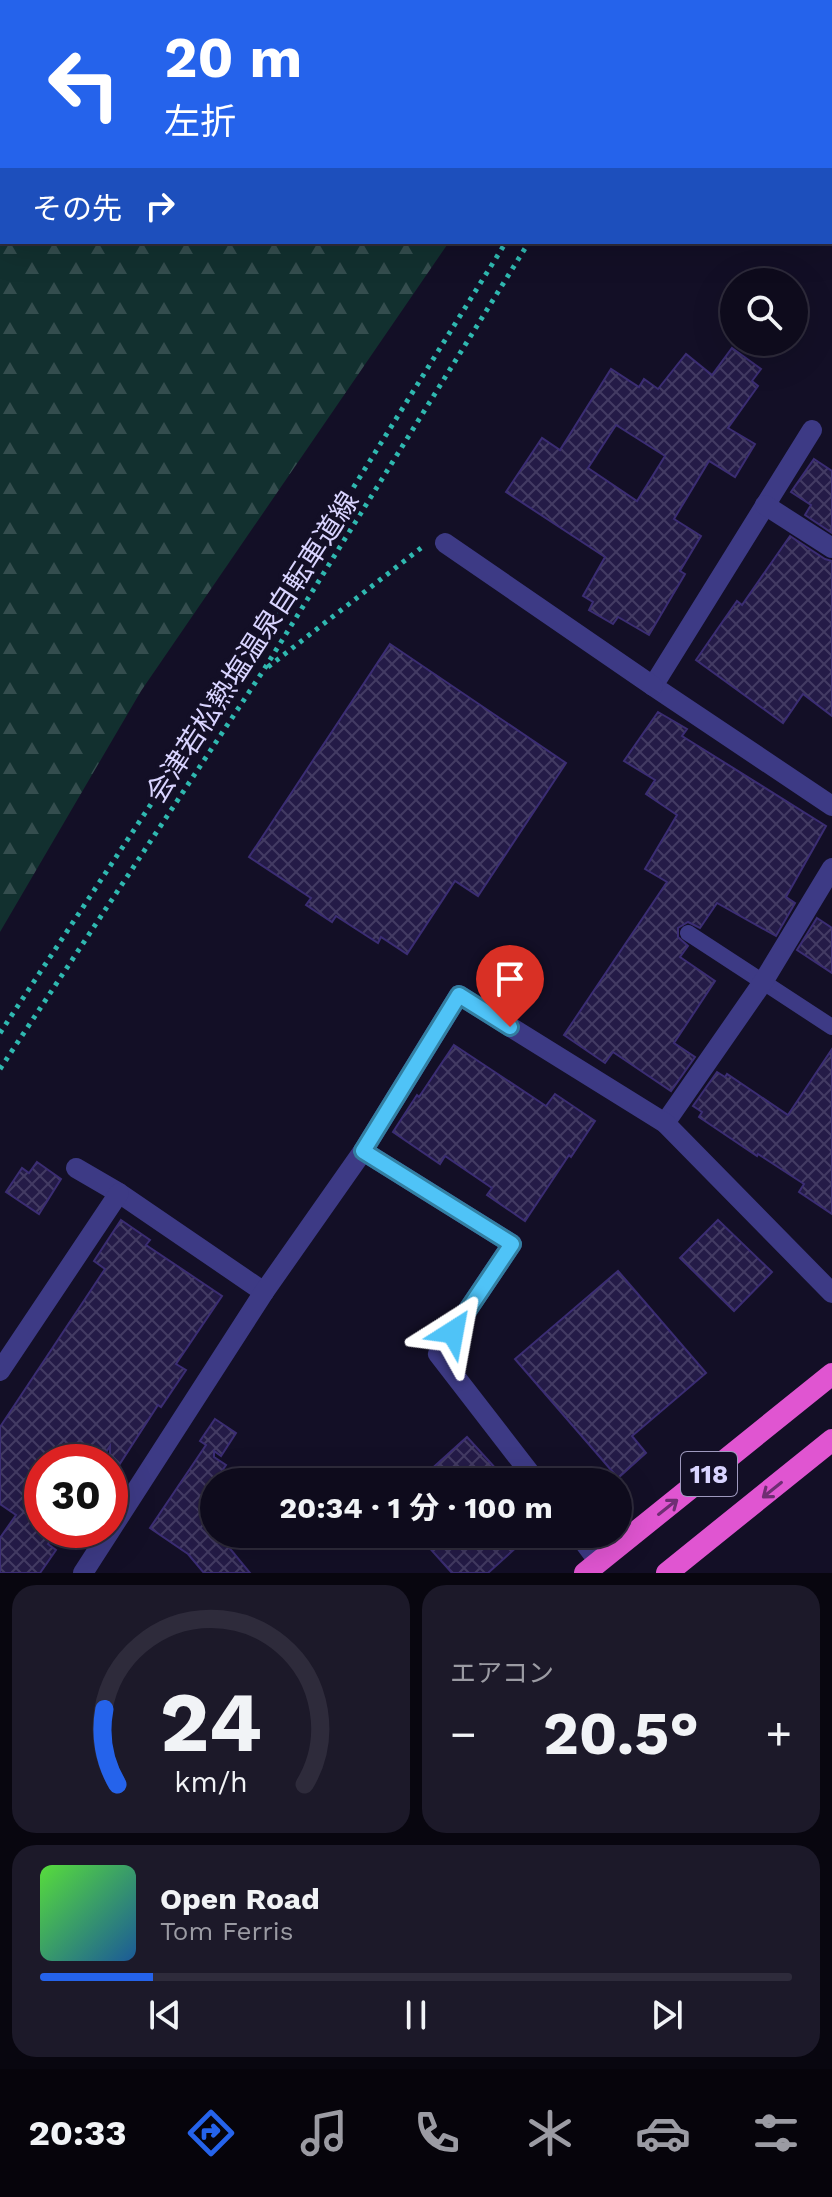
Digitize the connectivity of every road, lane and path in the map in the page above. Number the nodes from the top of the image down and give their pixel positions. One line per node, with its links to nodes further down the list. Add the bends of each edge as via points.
1 (505, 244): 14 (path, via 248,657)
2 (528, 244): 7 (path, 会津若松熱塩温泉自転車道線)
3 (812, 430): 4 (street)
4 (765, 505): 6 (street); 8 (street)
5 (445, 543): 7 (path, via 428,543); 8 (street)
6 (832, 548)
7 (263, 671): 15 (path, 会津若松熱塩温泉自転車道線)
8 (653, 686): 9 (street)
9 (832, 806)
10 (832, 868): 12 (street)
11 (688, 933): 12 (lane)
12 (763, 982): 13 (lane); 16 (street)
13 (832, 1027)
14 (0, 1033)
15 (0, 1069)
16 (665, 1123): 17 (street, via 459,995); 21 (street)
17 (363, 1151): 20 (street); 25 (street, via 512,1244 438,1354)
18 (76, 1168): 19 (street)
19 (119, 1193): 20 (street); 22 (street)
20 (264, 1292): 28 (street)
21 (832, 1293)
22 (0, 1371)
23 (832, 1374): 27 (highway, 118, one-way to 23)
24 (832, 1440): 29 (highway, 118, one-way to 29)
25 (526, 1468)
26 (584, 1548): 27 (street)
27 (592, 1567)
28 (83, 1573)
29 (667, 1573)

